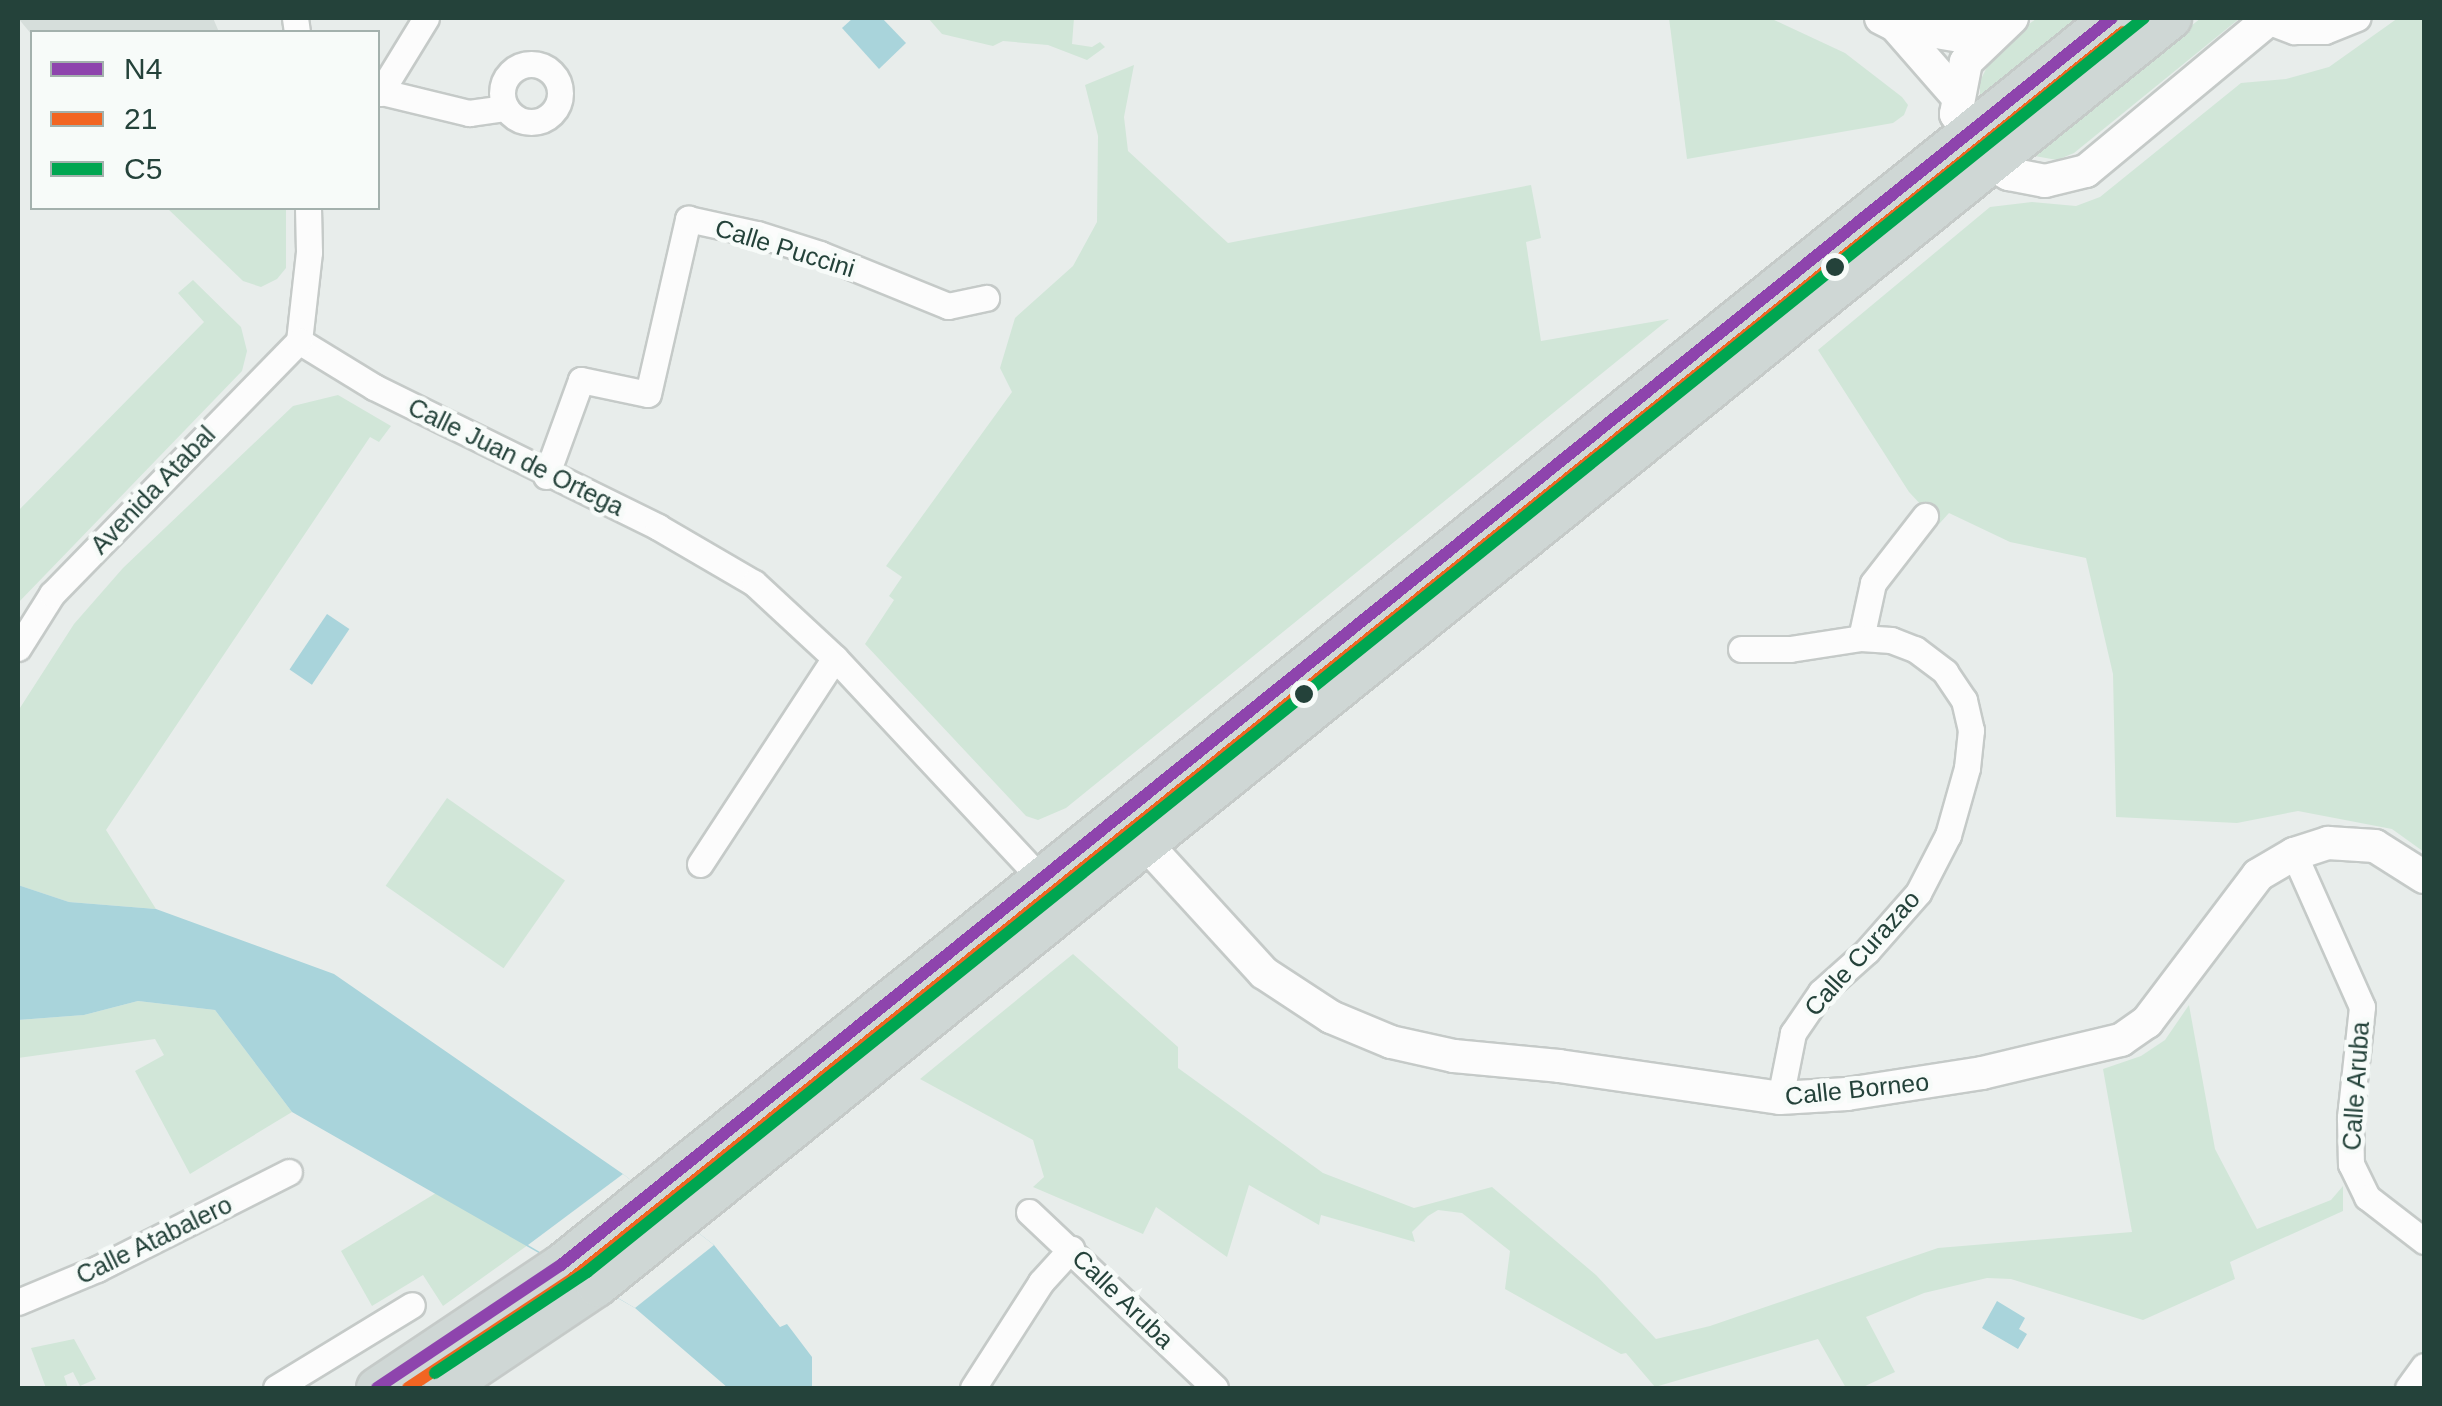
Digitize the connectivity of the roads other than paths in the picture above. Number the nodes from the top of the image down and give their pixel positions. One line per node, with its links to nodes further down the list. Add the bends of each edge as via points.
1 (426, 18): 8 (street)
2 (2112, 18): 11 (main road)
3 (2171, 18): 11 (main road)
4 (2358, 18): 5 (street, via 2325,31 2294,31)
5 (2270, 20): 11 (street, via 2086,171 2044,181 2009,174)
6 (1888, 21): 7 (street, via 1960,36); 11 (street)
7 (2004, 24): 11 (street, via 1966,62)
8 (380, 89)
9 (380, 92): 10 (street, via 469,113)
10 (506, 108)
11 (1970, 131): 21 (main road); 25 (main road)
12 (308, 210): 14 (street)
13 (986, 298): 15 (street, Calle Puccini, via 948,306 820,254 688,219 648,394 581,380)
14 (300, 341): 15 (street, Calle Juan de Ortega); 18 (street, Avenida Atabal, via 52,594)
15 (546, 476): 20 (street, Calle Juan de Ortega, via 658,527 754,583)
16 (1925, 516): 17 (street, via 1873,583)
17 (1861, 638): 19 (street, Calle Curazao); 26 (street, Calle Curazao, via 1915,648 1946,672 1964,700 1971,730 1967,768 1948,835 1918,893 1820,992 1793,1033)
18 (18, 648)
19 (1741, 649)
20 (835, 658): 23 (street); 25 (street, Calle Juan de Ortega)
21 (1148, 845): 26 (street, Calle Borneo, via 1264,973 1331,1017 1391,1042); 36 (main road, via 598,1286)
22 (2294, 854): 24 (street, Calle Borneo, via 2328,843 2375,846); 26 (street, Calle Borneo, via 2258,875 2147,1022 2122,1040 1982,1073); 29 (street, Calle Aruba, via 2362,1007 2351,1164 2367,1197)
23 (700, 864)
24 (2424, 876)
25 (1042, 880): 35 (main road, via 561,1264)
26 (1780, 1098)
27 (289, 1172): 31 (street, Calle Atabalero)
28 (1029, 1212): 30 (street, Calle Aruba)
29 (2424, 1240)
30 (1071, 1249): 37 (street, via 1041,1282); 38 (street, Calle Aruba)
31 (18, 1302)
32 (412, 1305): 34 (street)
33 (2424, 1366): 39 (street)
34 (276, 1388)
35 (377, 1388)
36 (445, 1388)
37 (973, 1388)
38 (1216, 1388)
39 (2408, 1388)

